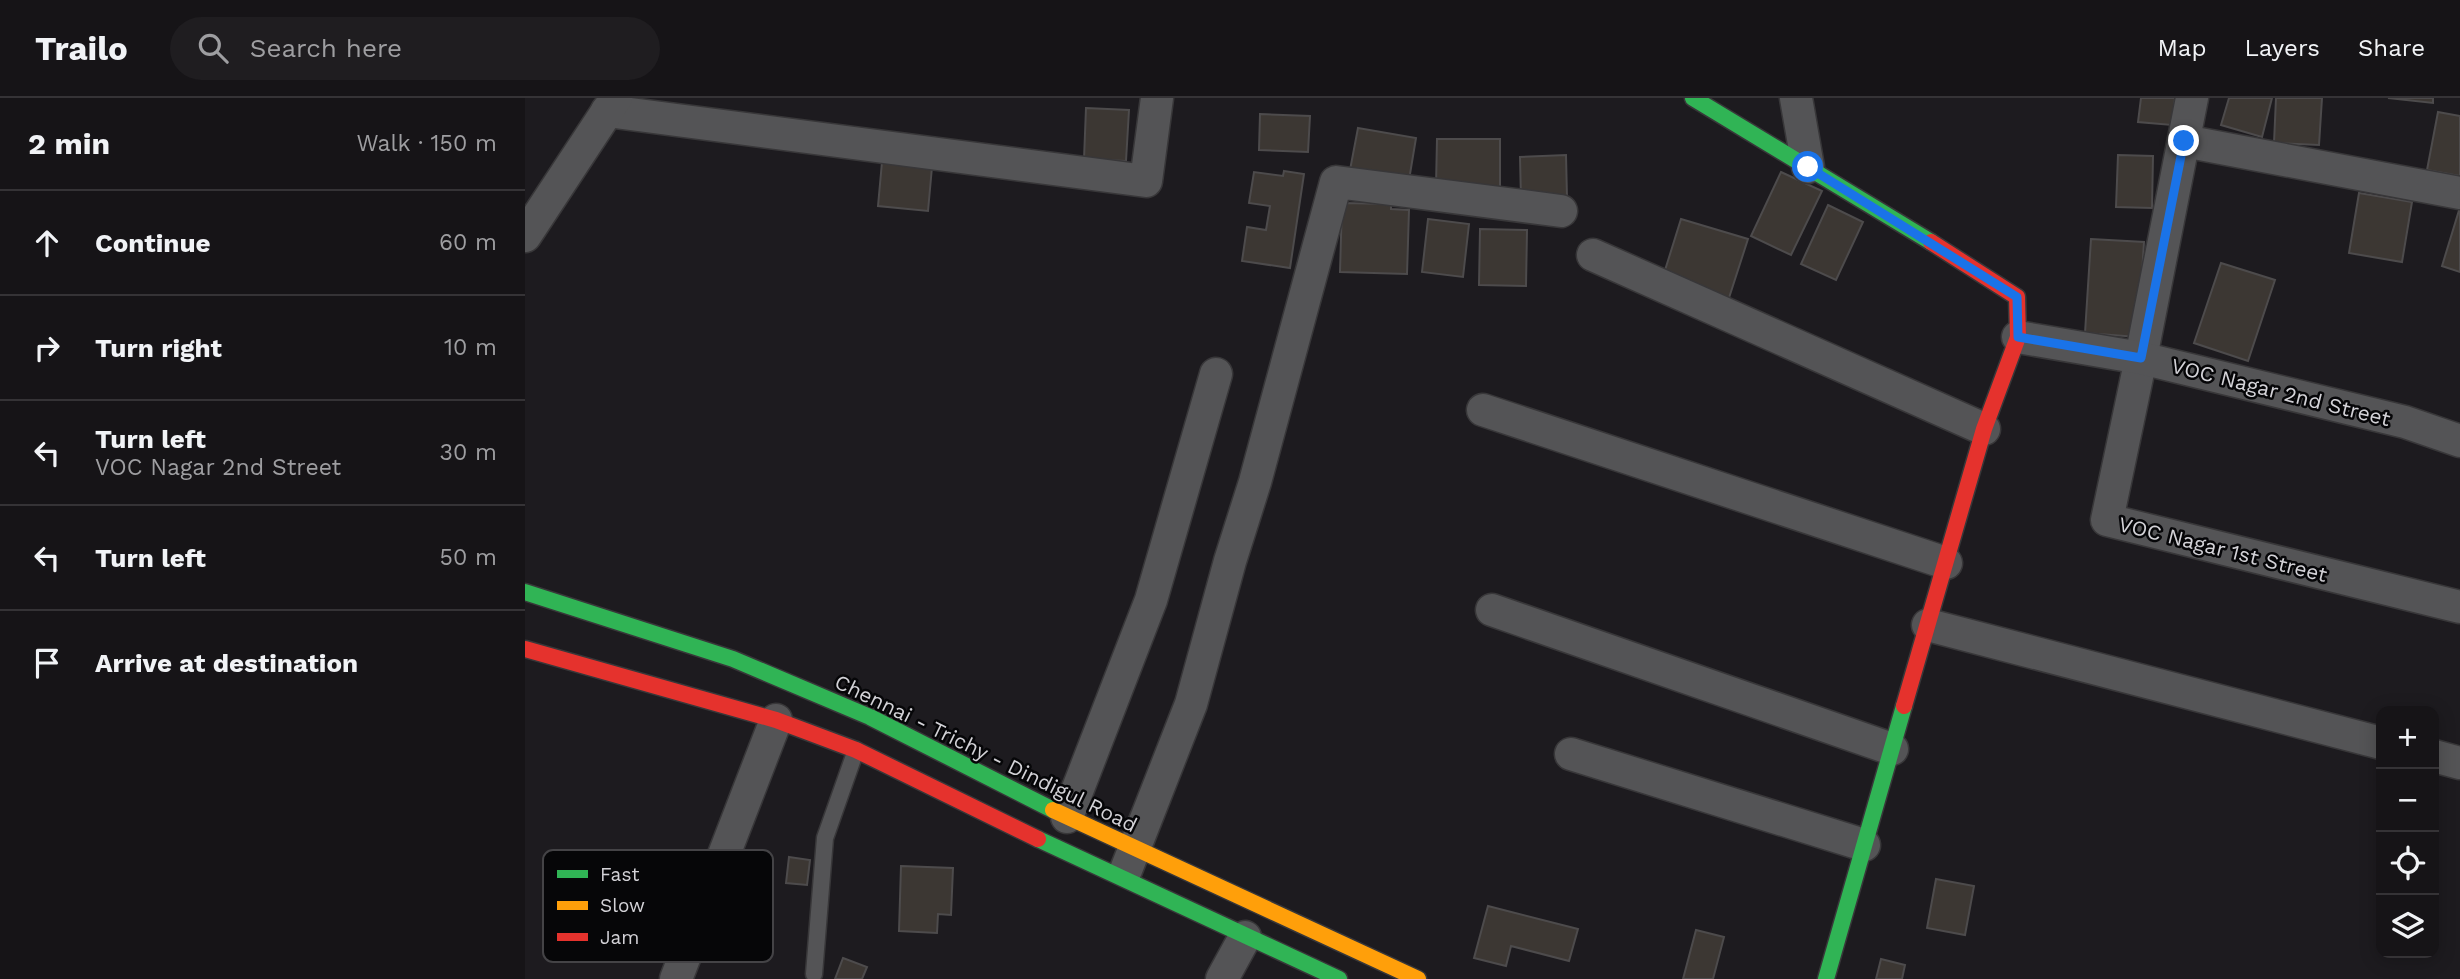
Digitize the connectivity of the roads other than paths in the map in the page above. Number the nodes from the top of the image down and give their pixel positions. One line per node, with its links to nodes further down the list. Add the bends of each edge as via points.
1 (1157, 98): 5 (street, via 1146,181)
2 (1796, 98): 7 (street)
3 (2192, 98): 6 (street)
4 (1700, 102): 7 (main road)
5 (612, 104): 10 (street)
6 (2184, 141): 8 (street); 13 (street)
7 (1808, 167): 12 (main road, via 2017,297)
8 (2460, 192)
9 (1561, 211): 34 (street, via 1336,182 1191,704)
10 (525, 236)
11 (1593, 255): 16 (street)
12 (2018, 337): 13 (street, VOC Nagar 2nd Street); 16 (main road)
13 (2141, 358): 17 (street, VOC Nagar 2nd Street, via 2405,422); 20 (street, VOC Nagar 1st Street, via 2107,520)
14 (1216, 374): 31 (street, via 1151,600)
15 (1483, 410): 18 (street)
16 (1984, 429): 18 (main road)
17 (2460, 441)
18 (1946, 563): 22 (main road)
19 (525, 592): 31 (main road, Chennai - Trichy - Dindigul Road, via 733,659 870,717)
20 (2460, 607)
21 (1492, 610): 26 (street)
22 (1928, 625): 25 (street); 26 (main road)
23 (525, 651): 24 (main road)
24 (776, 720): 27 (main road); 33 (street)
25 (2376, 742)
26 (1892, 749): 32 (main road)
27 (856, 750): 35 (main road); 38 (lane, via 825,838)
28 (1571, 754): 32 (street)
29 (2439, 757): 30 (street)
30 (2460, 763)
31 (1066, 817): 34 (main road, Chennai - Trichy - Dindigul Road)
32 (1864, 845): 43 (main road)
33 (726, 850)
34 (1136, 850): 35 (street); 42 (main road, Chennai - Trichy - Dindigul Road)
35 (1122, 880): 36 (main road)
36 (1245, 937): 40 (street); 41 (main road)
37 (683, 962): 39 (street)
38 (814, 974)
39 (676, 979)
40 (1222, 979)
41 (1339, 979)
42 (1418, 979)
43 (1826, 979)

